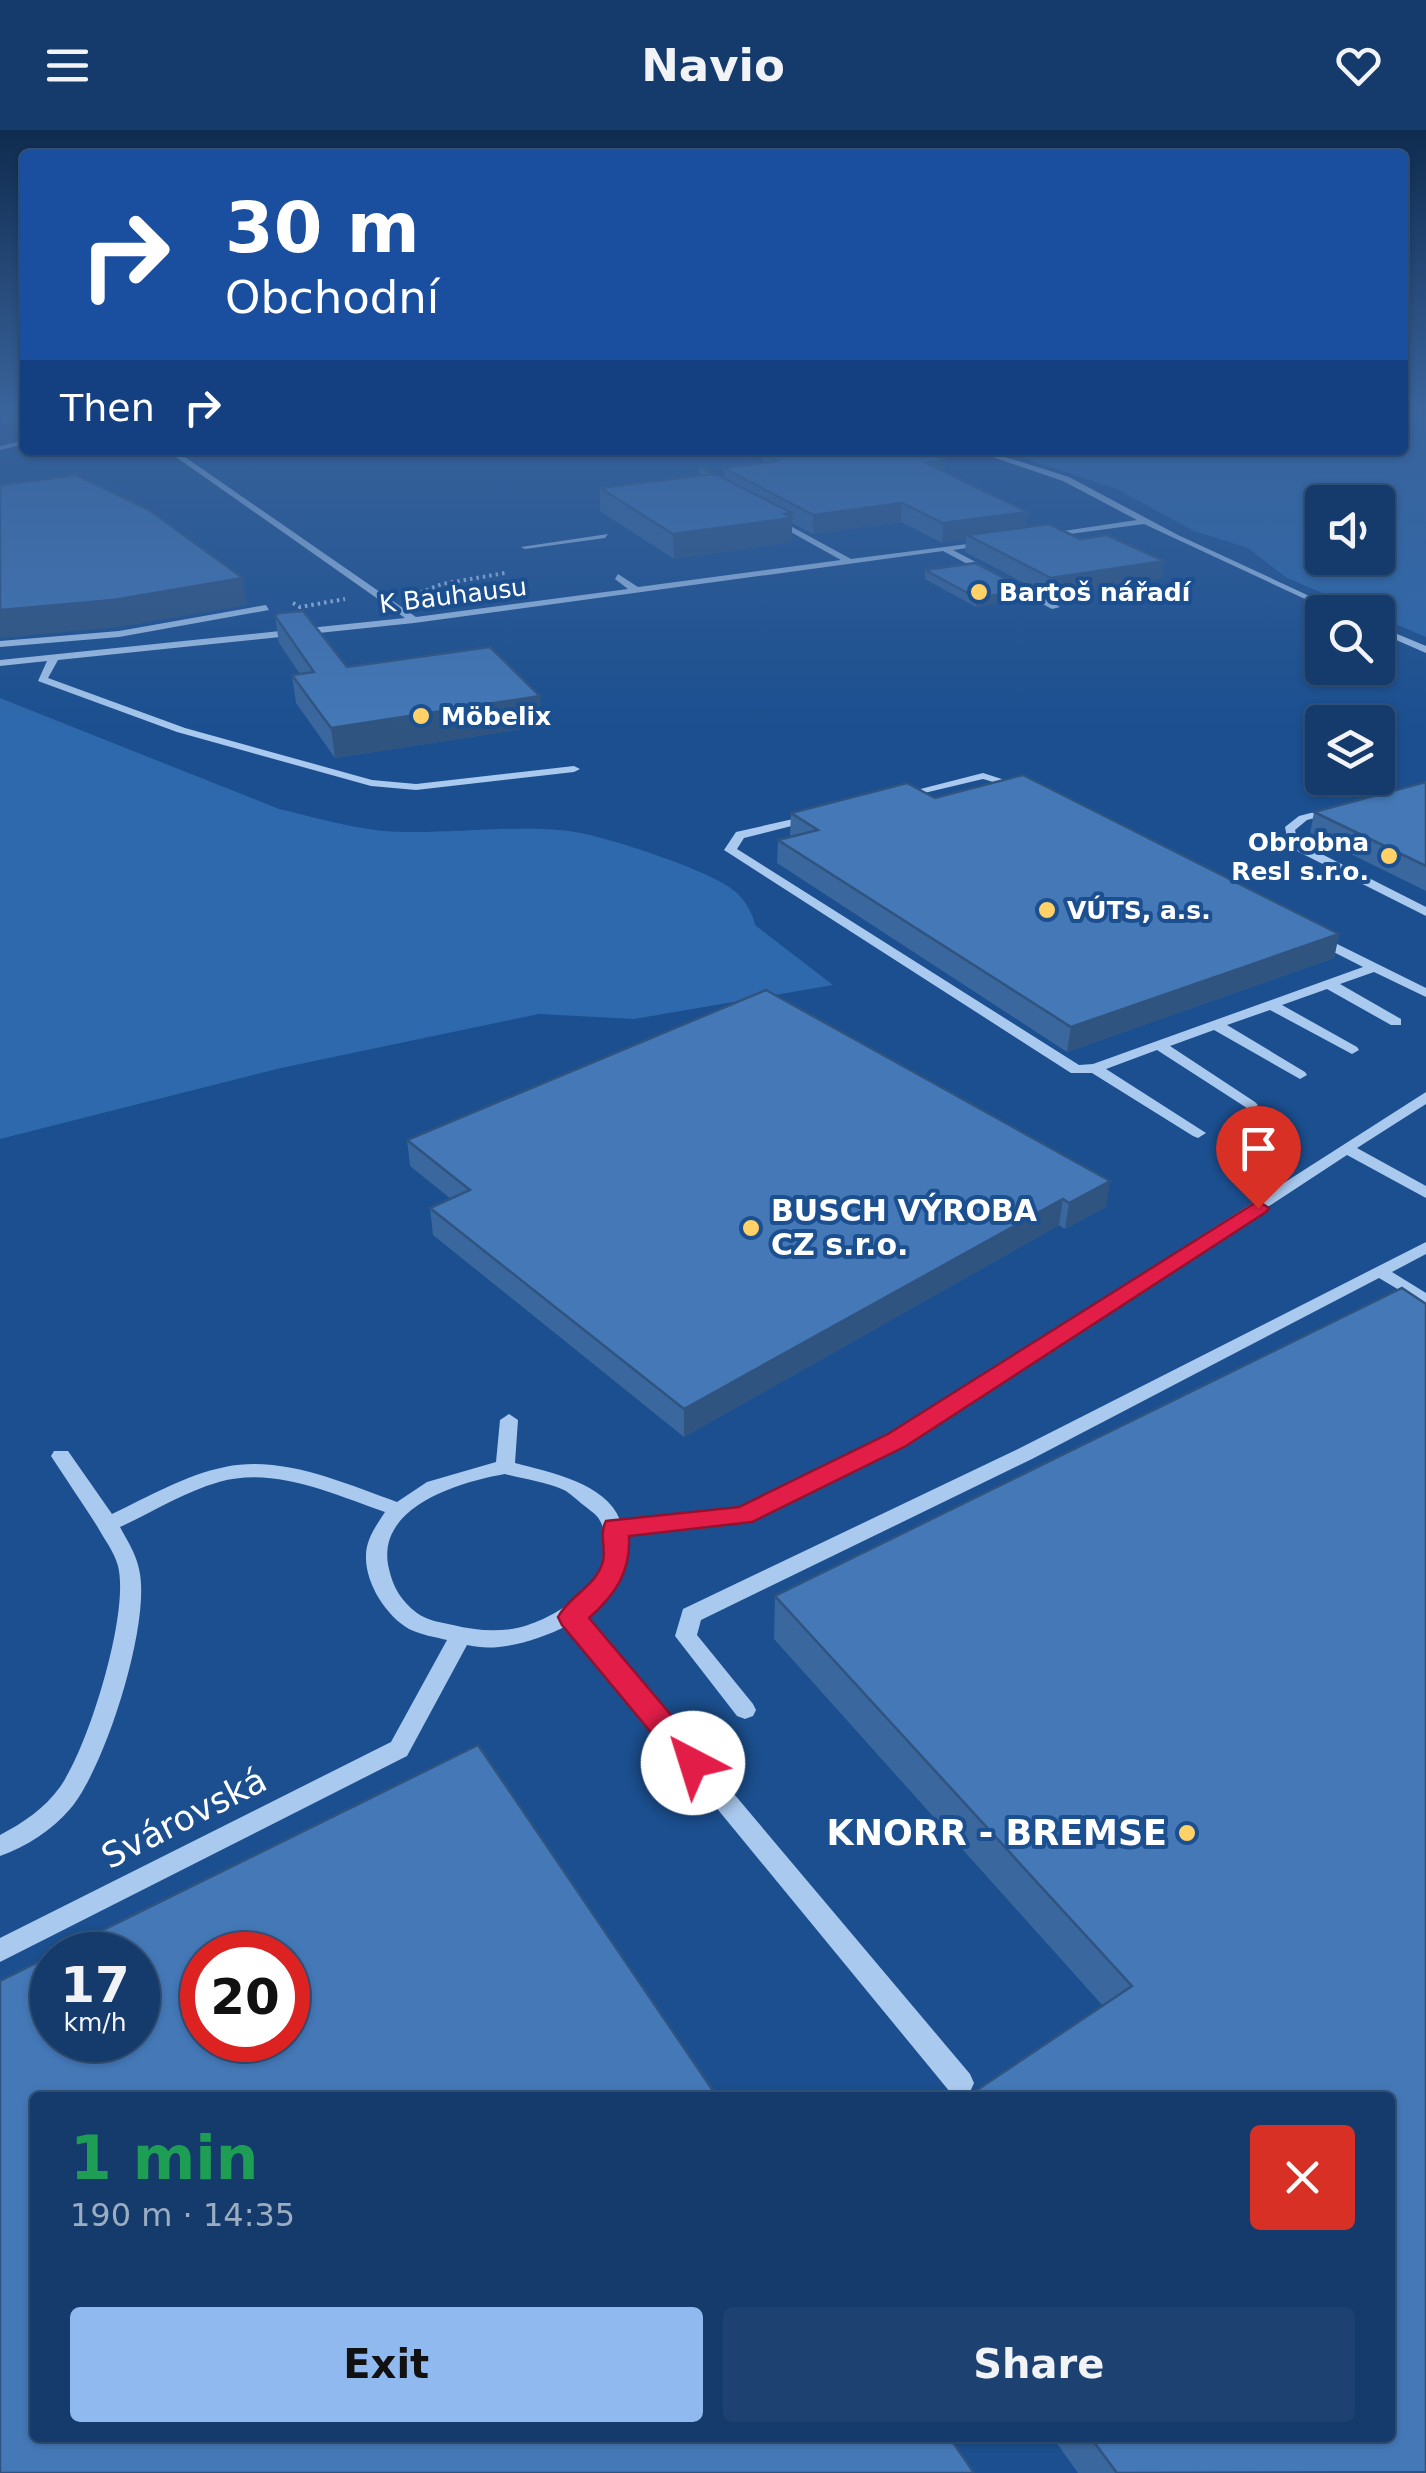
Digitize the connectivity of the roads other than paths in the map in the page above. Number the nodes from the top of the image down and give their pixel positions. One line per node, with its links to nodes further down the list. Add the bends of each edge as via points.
1 (261, 513): 16 (street)
2 (763, 513): 10 (street)
3 (1132, 513): 4 (street)
4 (1146, 521): 6 (street); 13 (street)
5 (605, 536): 8 (street)
6 (1037, 536)
7 (1000, 542): 9 (street, K Bauhausu)
8 (525, 547)
9 (945, 549): 10 (street, K Bauhausu); 14 (street)
10 (852, 563): 12 (street, K Bauhausu)
11 (618, 578): 12 (street)
12 (639, 592): 16 (street, K Bauhausu)
13 (1305, 596)
14 (1055, 607)
15 (266, 608): 18 (street, via 118,634)
16 (414, 620): 20 (street, K Bauhausu)
17 (1395, 636): 19 (street)
18 (0, 644)
19 (1426, 650)
20 (54, 658): 21 (street, K Bauhausu); 22 (street, via 42,679 182,730 371,784 416,787)
21 (0, 662)
22 (574, 769)
23 (1041, 796): 24 (street, via 983,776)
24 (884, 800)
25 (1356, 804): 27 (street, via 1303,818 1289,829 1293,844)
26 (830, 813): 37 (street, via 740,836 730,850 1073,1069)
27 (1426, 912)
28 (1309, 934): 29 (street)
29 (1376, 967): 30 (street); 31 (street)
30 (1328, 984): 32 (street); 33 (street)
31 (1426, 992)
32 (1272, 1004): 34 (street); 36 (street)
33 (1396, 1022)
34 (1216, 1025): 35 (street); 38 (street)
35 (1159, 1045): 37 (street); 40 (street)
36 (1352, 1050)
37 (1096, 1068): 41 (street)
38 (1300, 1075)
39 (1426, 1097): 42 (street)
40 (1250, 1105)
41 (1198, 1132)
42 (1347, 1149): 43 (street); 52 (street, via 897,1440 743,1516)
43 (1426, 1193)
44 (1426, 1246): 45 (street)
45 (1379, 1271): 46 (street); 55 (street, via 1026,1454 691,1615 686,1636)
46 (1426, 1301)
47 (510, 1420): 49 (street)
48 (61, 1456): 51 (street)
49 (505, 1466): 50 (street, via 428,1487); 52 (street, via 554,1474 594,1495)
50 (399, 1510): 51 (street, via 302,1479 226,1473); 54 (street, via 380,1539 377,1571 390,1601 419,1625)
51 (106, 1525): 56 (street, via 130,1569 132,1606 102,1718 74,1785 33,1831)
52 (616, 1528): 53 (street, via 617,1559 602,1591)
53 (572, 1617): 54 (street, via 518,1638); 58 (street)
54 (459, 1639): 57 (street, Svárovská, via 400,1749)
55 (744, 1710)
56 (0, 1846)
57 (0, 1950)
58 (960, 2084)

